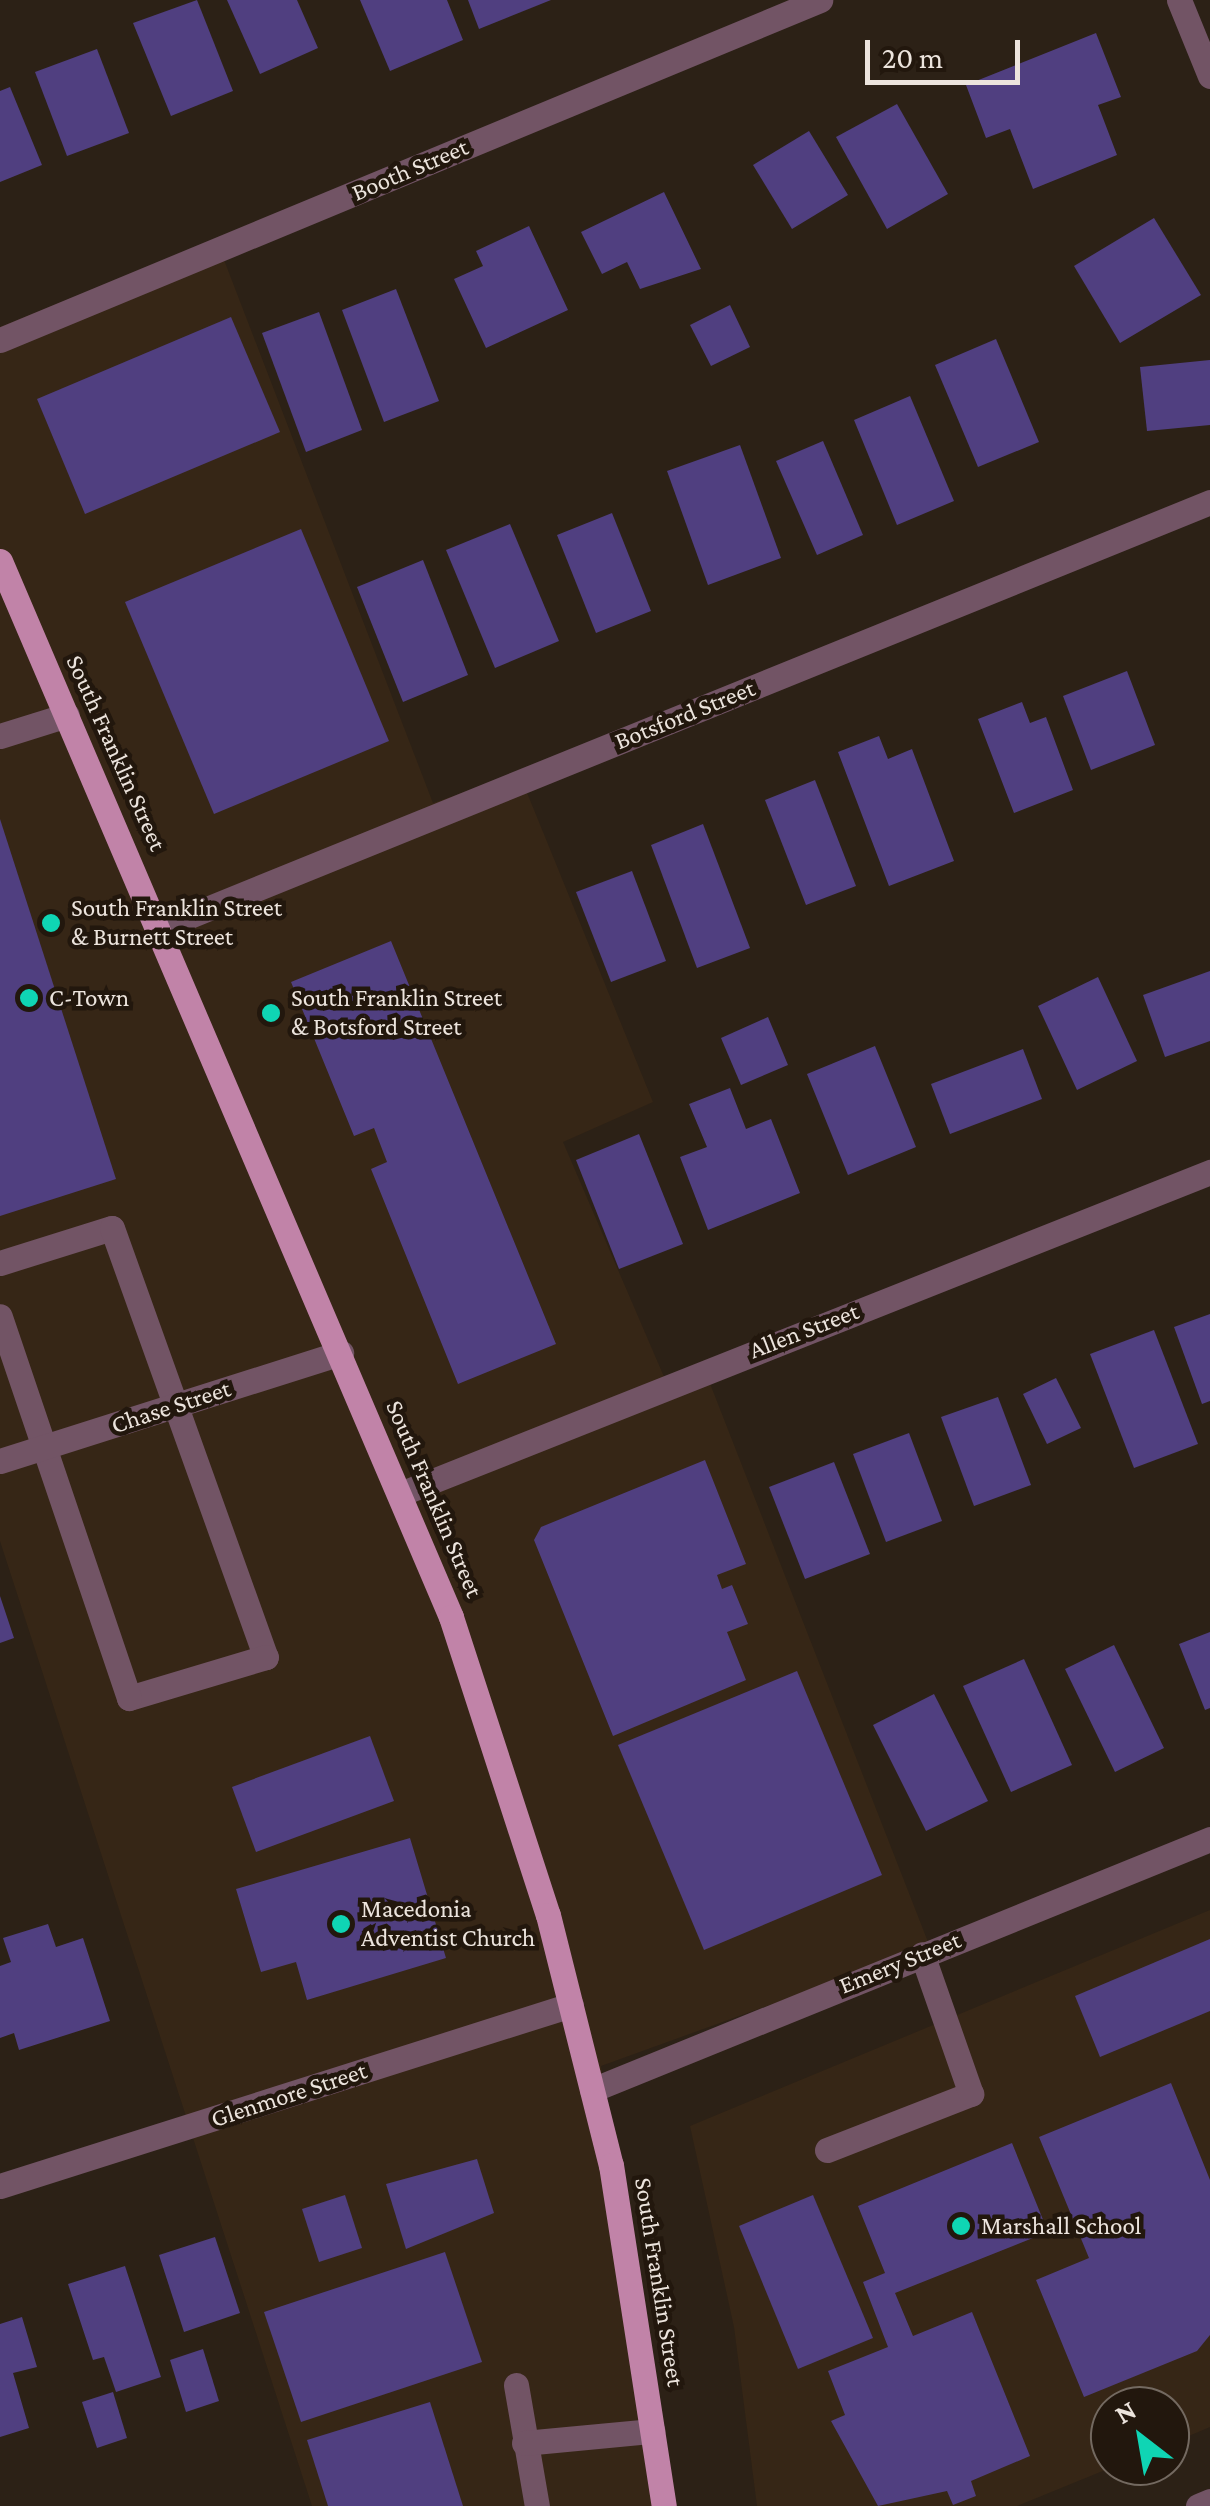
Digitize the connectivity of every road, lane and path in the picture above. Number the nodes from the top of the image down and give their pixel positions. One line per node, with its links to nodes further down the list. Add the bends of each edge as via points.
1 (820, 0): 4 (street, Booth Street)
2 (1180, 0): 3 (street)
3 (1210, 76)
4 (0, 340)
5 (1210, 502): 9 (street, Botsford Street)
6 (0, 562): 7 (main road, South Franklin Street)
7 (67, 715): 8 (street); 9 (main road, South Franklin Street)
8 (0, 736)
9 (160, 928): 13 (main road, South Franklin Street)
10 (1210, 1172): 17 (street, Allen Street)
11 (0, 1264): 14 (street, via 112,1228)
12 (0, 1316): 15 (street)
13 (341, 1353): 14 (street, Chase Street); 17 (main road, South Franklin Street)
14 (176, 1405): 15 (street, Chase Street); 15 (street, via 266,1657 129,1698)
15 (44, 1447): 16 (street, Chase Street)
16 (0, 1461)
17 (400, 1494): 20 (main road, South Franklin Street, via 451,1617)
18 (1210, 1839): 19 (street, Emery Street)
19 (922, 1954): 21 (street, Emery Street); 22 (street, via 971,2094)
20 (571, 2006): 21 (main road, South Franklin Street); 23 (street, Glenmore Street)
21 (592, 2090): 25 (main road, South Franklin Street)
22 (827, 2150)
23 (4, 2185)
24 (516, 2385): 26 (street)
25 (652, 2431): 26 (street); 29 (main road, South Franklin Street)
26 (524, 2444): 28 (street)
27 (1210, 2501): 30 (street)
28 (537, 2506)
29 (664, 2506)
30 (1198, 2506)

